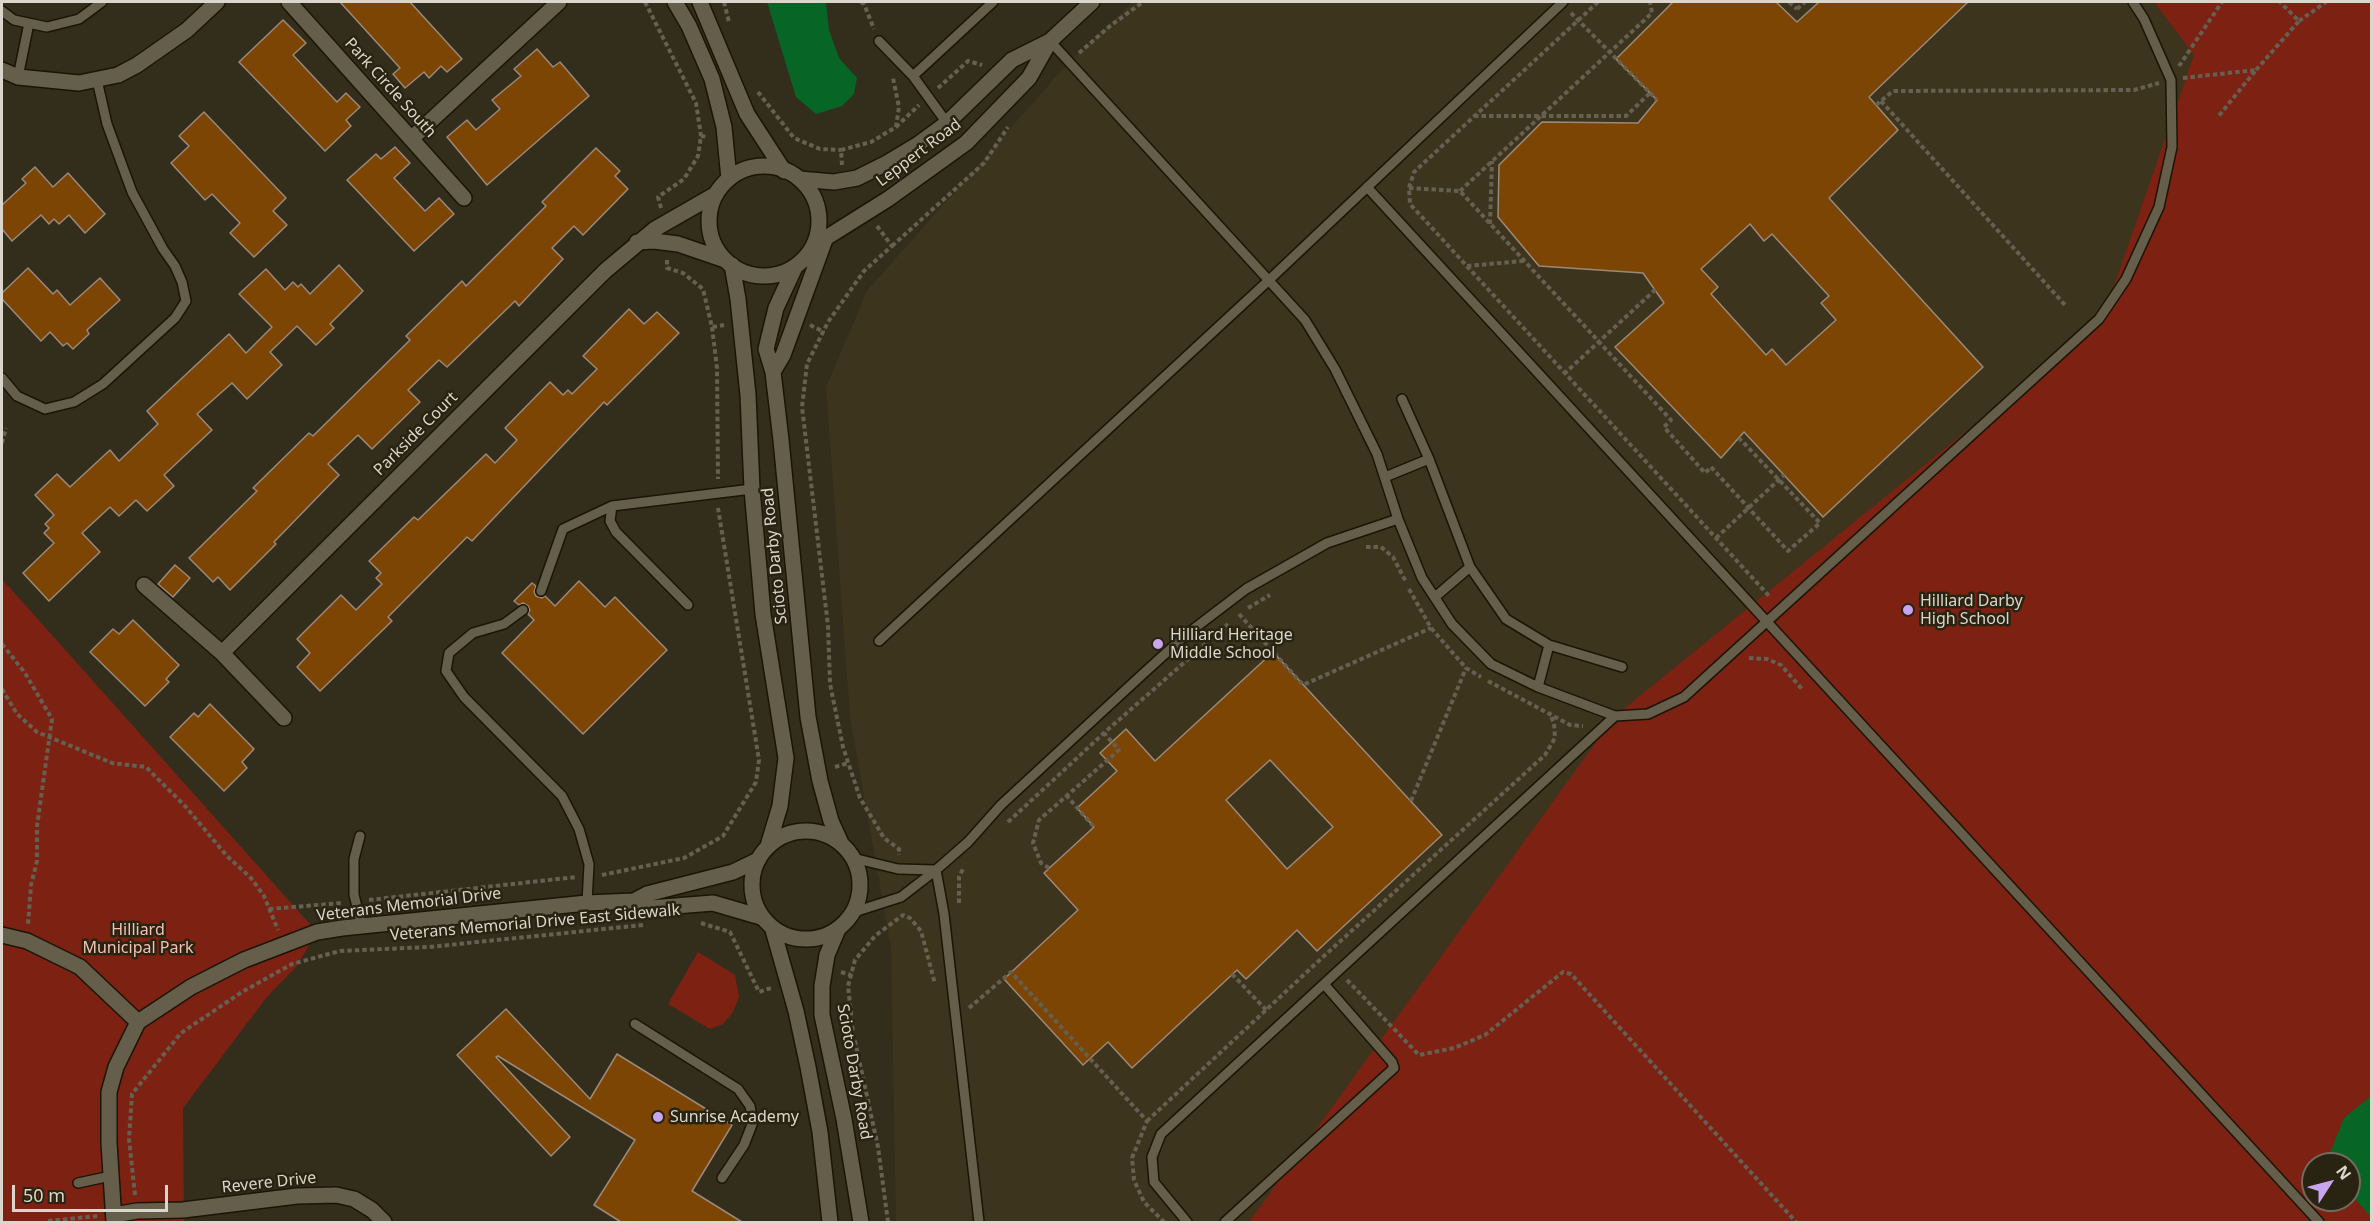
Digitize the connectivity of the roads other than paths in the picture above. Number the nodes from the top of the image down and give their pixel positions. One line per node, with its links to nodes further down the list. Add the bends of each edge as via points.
1 (102, 2): 12 (lane, via 79,19 47,27)
2 (217, 2): 18 (main road, via 137,65)
3 (289, 2): 20 (main road, Park Circle South)
4 (559, 2): 20 (main road)
5 (675, 2): 22 (main road, via 712,79 724,127)
6 (700, 2): 21 (main road, via 747,114)
7 (993, 2): 16 (lane)
8 (1092, 2): 14 (main road, Leppert Road)
9 (1561, 2): 24 (lane)
10 (2133, 2): 47 (lane, via 2171,80 2172,147 2159,207 2126,279 2099,319)
11 (2, 11): 12 (lane, via 14,20)
12 (29, 23): 17 (lane)
13 (879, 41): 16 (lane)
14 (1050, 41): 19 (main road, Leppert Road, via 1012,60); 27 (main road, Leppert Road, via 1029,78 966,143); 32 (lane)
15 (2, 70): 17 (main road)
16 (913, 76): 19 (lane)
17 (18, 77): 18 (main road, via 79,83)
18 (96, 80): 34 (lane, via 132,192 175,266 186,301 175,318 103,384 74,402 45,409 17,396)
19 (947, 123): 23 (main road, Leppert Road, via 917,145 857,178 834,182)
20 (411, 139): 26 (main road, Park Circle South)
21 (784, 171): 22 (main road, via 760,166); 23 (main road)
22 (729, 179): 25 (main road)
23 (799, 179): 29 (main road, via 807,187 817,211)
24 (1367, 187): 32 (lane); 47 (lane)
25 (716, 194): 28 (main road, Parkside Court); 30 (main road, via 709,227 714,245)
26 (464, 198)
27 (826, 237): 29 (main road, Leppert Road); 33 (main road, via 783,355)
28 (637, 242): 30 (main road, via 678,244); 50 (main road, Parkside Court)
29 (813, 246): 31 (main road)
30 (729, 262): 31 (main road, via 741,271 759,276); 38 (main road, Scioto Darby Road, via 738,299 748,395)
31 (795, 267): 33 (main road, Scioto Darby Road, via 776,308 766,349)
32 (1268, 281): 37 (lane, via 1305,320 1335,369); 48 (lane)
33 (773, 372): 56 (main road, Scioto Darby Road, via 808,717 820,781)
34 (2, 378)
35 (1402, 399): 36 (lane)
36 (1429, 459): 37 (lane); 41 (lane)
37 (1385, 477): 40 (lane)
38 (752, 489): 39 (lane); 57 (main road, Scioto Darby Road, via 763,614 786,758 780,806)
39 (612, 507): 43 (lane, via 563,529); 45 (lane, via 610,521 616,532)
40 (1398, 519): 44 (lane, via 1422,578); 60 (lane, via 1327,543 1246,589 1179,642 1063,747)
41 (1470, 567): 44 (lane); 49 (lane, via 1506,619)
42 (144, 585): 50 (main road)
43 (541, 591)
44 (1435, 597): 52 (lane, via 1452,624 1491,664)
45 (688, 605)
46 (523, 610): 62 (lane, via 504,624 473,633 449,653 446,671 464,697 562,796 579,829 589,864)
47 (1765, 621): 53 (lane, via 1684,697 1648,714); 82 (lane)
48 (879, 641)
49 (1549, 645): 51 (lane); 52 (lane)
50 (222, 653): 54 (main road)
51 (1622, 667)
52 (1538, 687): 53 (lane)
53 (1615, 716): 69 (lane)
54 (284, 718)
55 (360, 836): 65 (lane, via 354,859)
56 (841, 843): 57 (main road, via 809,831 792,832); 58 (main road)
57 (768, 846): 59 (main road)
58 (853, 858): 60 (lane, via 898,869); 63 (main road, via 860,875 860,894)
59 (758, 860): 61 (main road, Veterans Memorial Drive, via 733,872 647,894); 64 (main road, via 751,884 753,901)
60 (936, 870): 63 (lane, via 901,897); 79 (lane)
61 (634, 901): 62 (main road, Veterans Memorial Drive); 64 (main road, Veterans Memorial Drive, via 650,908 713,903)
62 (587, 903): 65 (main road, Veterans Memorial Drive)
63 (854, 912): 66 (main road)
64 (761, 917): 67 (main road)
65 (362, 926): 70 (main road, Veterans Memorial Drive, via 317,932 244,960 191,987)
66 (838, 929): 67 (main road, via 809,940 790,938); 78 (main road, Scioto Darby Road, via 826,962 822,1015)
67 (773, 930): 77 (main road, via 808,1067)
68 (2, 935): 70 (main road, via 27,941 80,966)
69 (1324, 984): 80 (lane, via 1161,1134 1152,1157 1154,1182); 81 (lane, via 1394,1068)
70 (138, 1022): 72 (main road, Veterans Memorial Drive, via 122,1052 109,1092)
71 (635, 1024): 73 (lane, via 738,1089 750,1106 753,1122 744,1145)
72 (111, 1176): 74 (lane); 75 (main road, Veterans Memorial Drive)
73 (722, 1178)
74 (78, 1183)
75 (114, 1219): 76 (main road, Revere Drive, via 137,1211 356,1194)
76 (384, 1222)
77 (830, 1222)
78 (861, 1222)
79 (979, 1222)
80 (1187, 1222)
81 (1225, 1222)
82 (2319, 1222)

